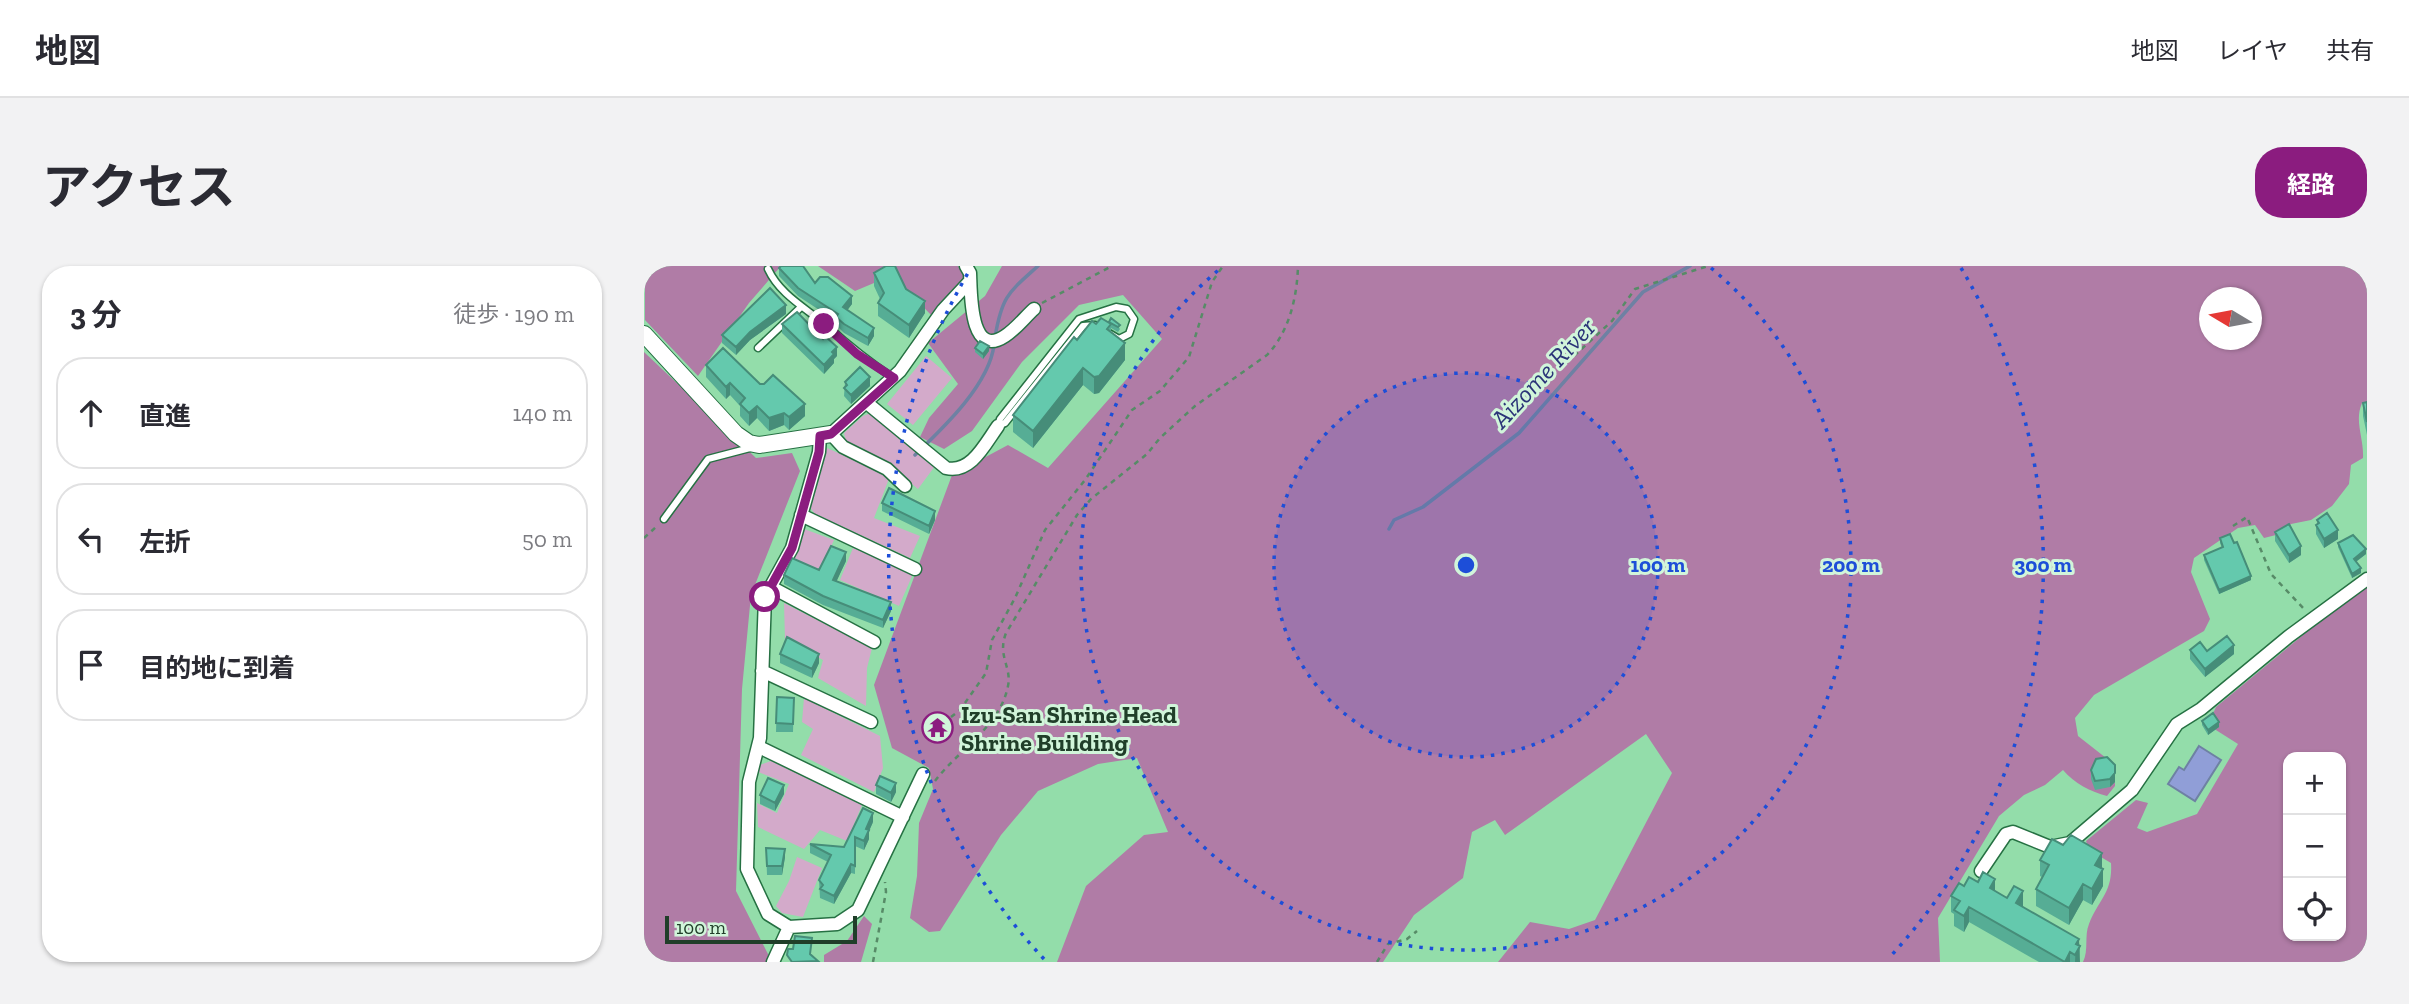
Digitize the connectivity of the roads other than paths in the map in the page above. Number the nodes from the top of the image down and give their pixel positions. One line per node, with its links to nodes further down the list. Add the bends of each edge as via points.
1 (966, 266): 3 (street)
2 (768, 269): 4 (lane, via 772,279)
3 (970, 281): 5 (street, via 974,323 990,340 1005,336); 8 (street)
4 (801, 307): 7 (lane); 8 (lane)
5 (1034, 309)
6 (644, 334): 12 (street, via 736,433)
7 (758, 348)
8 (894, 378): 9 (street)
9 (867, 403): 10 (street, via 946,468 956,470 969,465); 11 (street)
10 (998, 426): 10 (lane, via 1079,319 1116,307 1129,312 1134,324 1124,337 1113,337 1090,324 1083,326)
11 (825, 435): 12 (street); 13 (street, via 887,469); 14 (street)
12 (760, 445): 15 (lane, via 708,459)
13 (905, 486)
14 (802, 516): 16 (street); 18 (street, via 792,548)
15 (664, 519)
16 (915, 569)
17 (2367, 579): 25 (street, via 2177,724 2132,790 2070,843 2050,847 2013,832 2006,834)
18 (771, 587): 19 (street); 20 (street, via 765,597)
19 (874, 642)
20 (762, 671): 21 (street); 22 (street)
21 (871, 722)
22 (759, 747): 24 (street); 26 (street, via 749,782 747,869 768,914)
23 (923, 774): 24 (street)
24 (902, 817): 26 (street, via 858,910 849,919 816,928)
25 (1980, 871)
26 (789, 927): 27 (street)
27 (773, 962)

